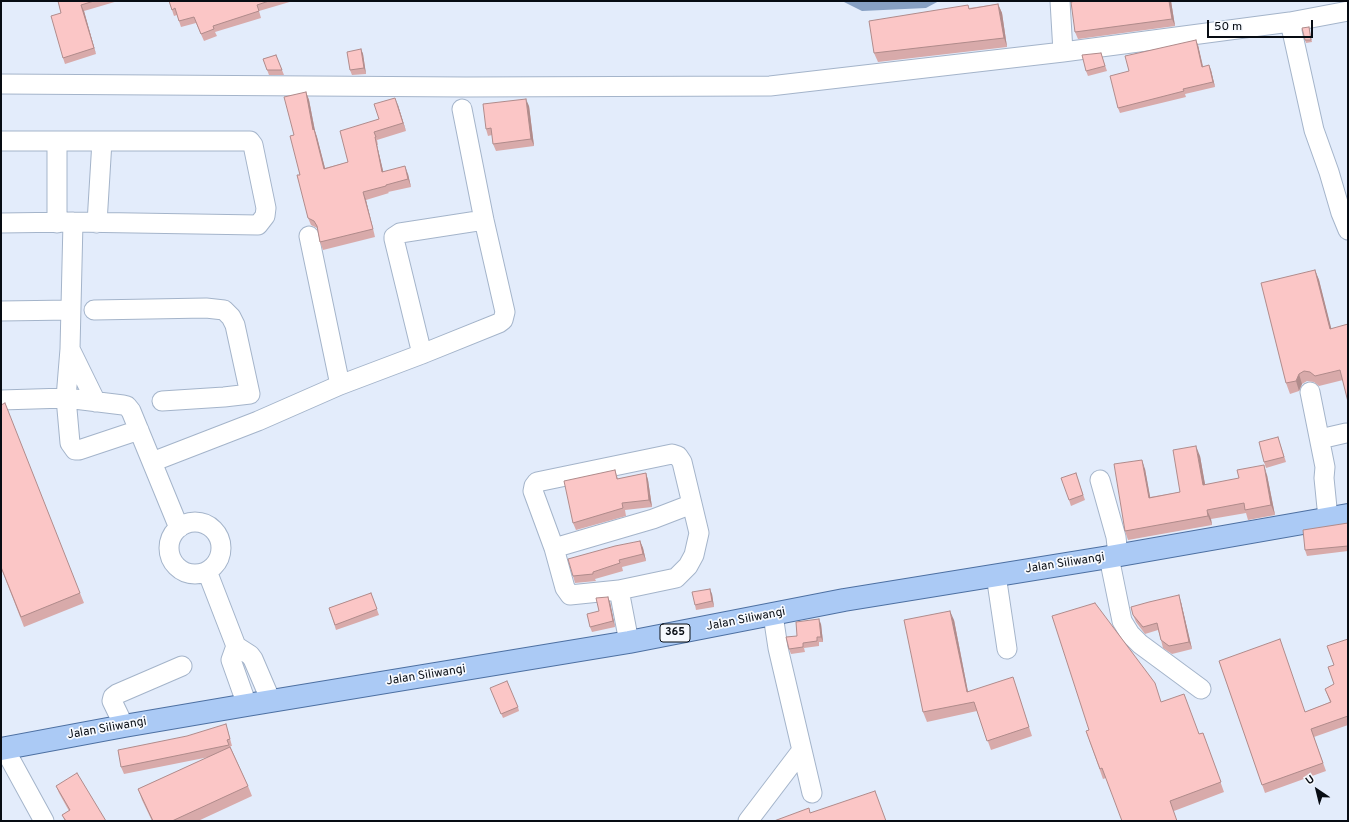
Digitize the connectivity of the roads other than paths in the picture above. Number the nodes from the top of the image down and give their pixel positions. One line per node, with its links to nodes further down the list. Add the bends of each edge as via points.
1 (1060, 1): 4 (street)
2 (1348, 11): 3 (street)
3 (1290, 22): 4 (street); 14 (street, via 1314,130)
4 (1063, 52): 5 (street, via 770,86)
5 (1, 84)
6 (462, 109): 10 (street)
7 (1, 141): 8 (street)
8 (57, 142): 9 (street); 11 (street)
9 (102, 142): 13 (street); 13 (street, via 250,141 266,208 265,216 258,225)
10 (484, 220): 20 (street, via 505,312 503,320); 20 (street, via 400,233 394,237)
11 (65, 222): 12 (street); 13 (street); 17 (street)
12 (1, 223)
13 (97, 223)
14 (1348, 230)
15 (309, 236): 21 (street)
16 (1, 310): 17 (street)
17 (71, 310): 19 (street)
18 (94, 310): 23 (street, via 224,310 234,325)
19 (70, 349): 24 (street); 27 (street)
20 (422, 354): 21 (street)
21 (340, 385): 28 (street)
22 (1310, 392): 31 (street)
23 (250, 394): 26 (street); 28 (street)
24 (66, 398): 25 (street); 27 (street); 29 (street, via 70,442 75,450)
25 (1, 400)
26 (162, 400)
27 (96, 402): 29 (street, via 127,406)
28 (258, 421): 32 (street)
29 (139, 430): 32 (street)
30 (1346, 433): 31 (street)
31 (1320, 440): 35 (street, via 1325,467 1324,478)
32 (152, 462): 36 (street)
33 (1100, 480): 38 (street, via 1116,537)
34 (692, 504): 37 (street, via 653,520); 37 (street, via 682,462 678,456 672,454 537,482 533,491); 41 (street, via 699,533 694,555 688,566 676,578)
35 (1338, 516): 38 (main road, Jalan Siliwangi / 365)
36 (179, 528): 39 (street, via 170,542 170,554 175,564 190,573); 39 (street, via 189,522 201,522 211,527 218,536 221,553 216,563)
37 (554, 548): 41 (street, via 565,588 570,596)
38 (1114, 556): 40 (main road, Jalan Siliwangi / 365); 47 (street, via 1122,621 1130,634)
39 (207, 571): 44 (street)
40 (996, 575): 42 (main road, Jalan Siliwangi / 365, via 844,600); 45 (street)
41 (620, 590): 43 (street)
42 (773, 615): 43 (main road, Jalan Siliwangi / 365); 52 (street, via 778,648)
43 (629, 642): 48 (main road, Jalan Siliwangi / 365)
44 (236, 646): 48 (street, via 253,659); 49 (street, via 231,660)
45 (1007, 649)
46 (182, 666): 50 (street, via 113,697 112,701)
47 (1201, 689)
48 (271, 701): 49 (main road, Jalan Siliwangi / 365)
49 (247, 705): 50 (main road, Jalan Siliwangi / 365)
50 (124, 726): 51 (main road, Jalan Siliwangi / 365)
51 (2, 748): 54 (street)
52 (802, 750): 53 (street); 55 (street)
53 (812, 793)
54 (44, 821)
55 (748, 821)

